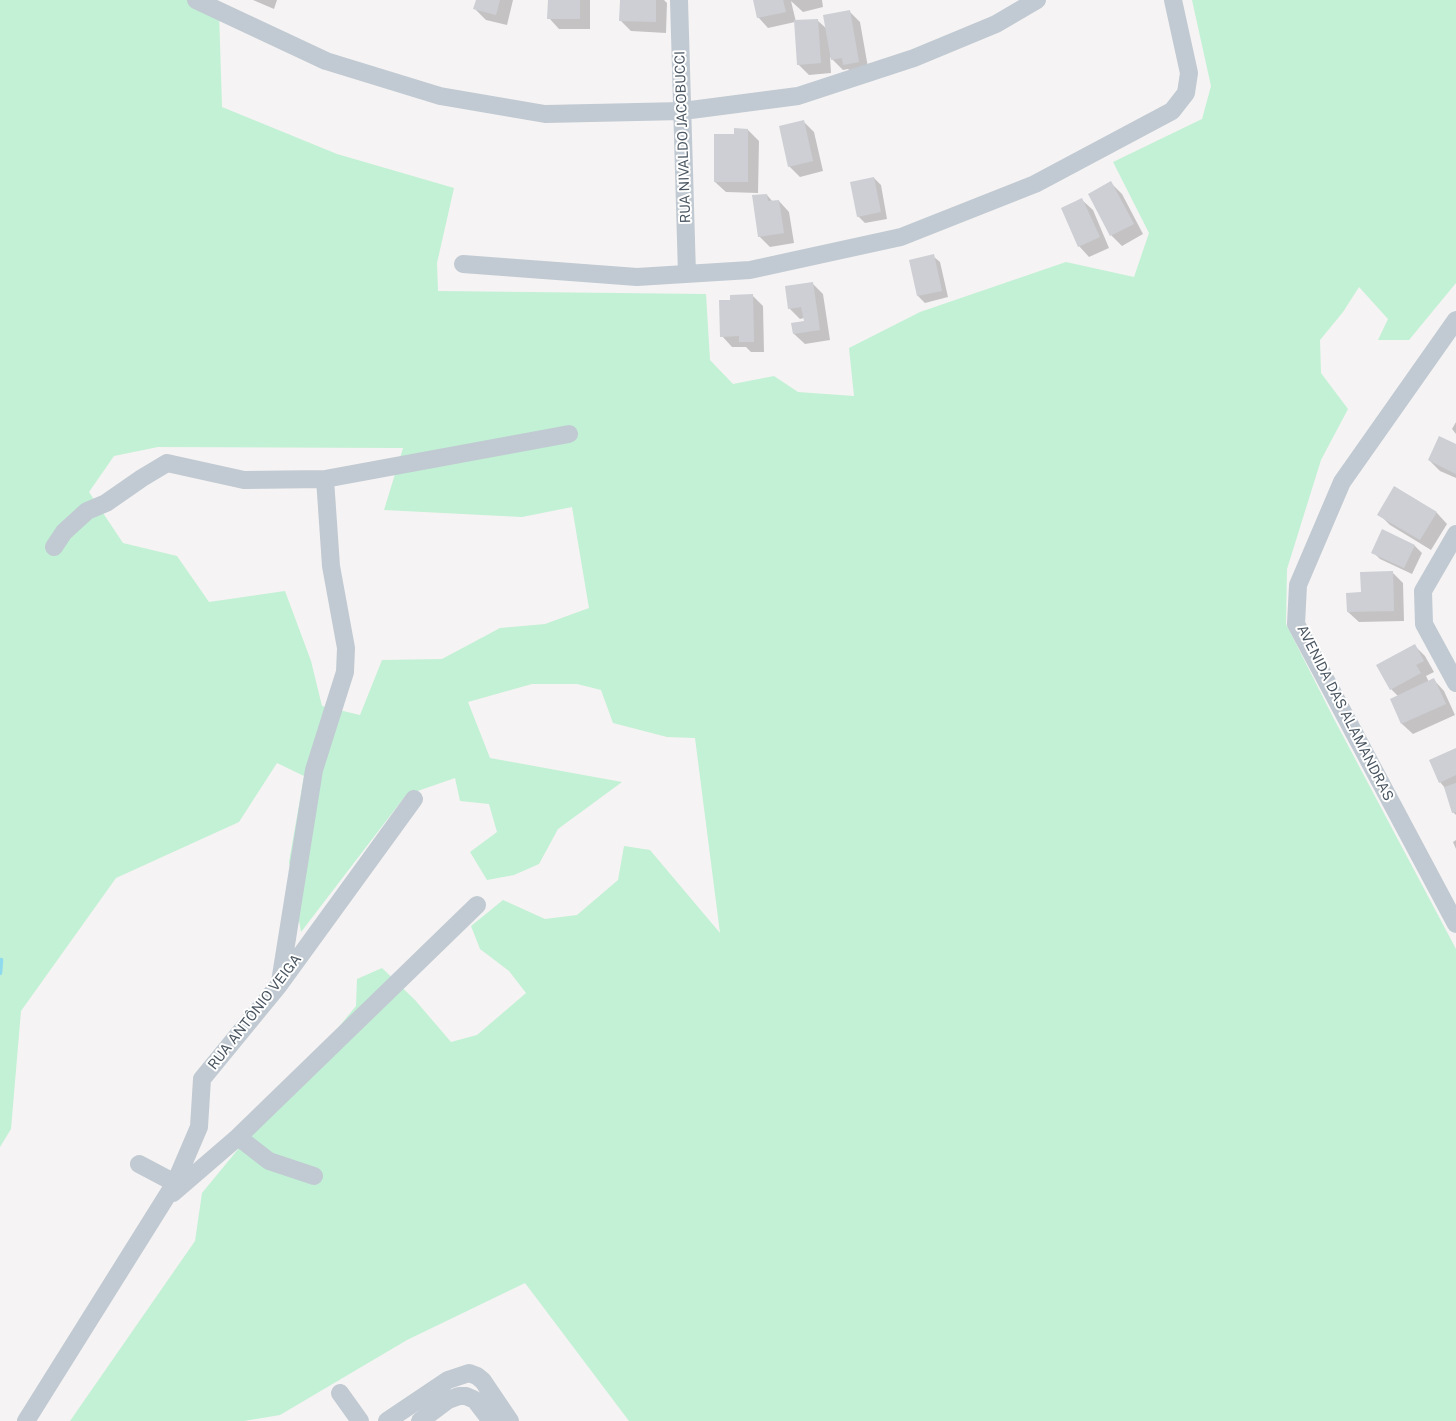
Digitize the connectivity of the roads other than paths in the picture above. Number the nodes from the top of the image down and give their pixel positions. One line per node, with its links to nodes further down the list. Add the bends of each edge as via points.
1 (196, 0): 5 (street, via 326,61 440,96 545,114)
2 (680, 0): 5 (street, RUA NIVALDO JACOBUCCI)
3 (1036, 0): 5 (street, via 996,24 914,58 798,96)
4 (1173, 0): 7 (street, via 1189,73 1186,93 1172,111 1035,184 901,237 750,270)
5 (683, 111): 7 (street, RUA NIVALDO JACOBUCCI)
6 (463, 264): 7 (street, via 637,277)
7 (687, 274)
8 (1456, 320): 16 (street, AVENIDA DAS ALAMANDRAS, via 1342,482 1298,585 1296,624)
9 (569, 434): 10 (street)
10 (325, 479): 12 (street, via 244,480 167,463 106,503 87,511 64,532); 17 (street, via 331,566 346,648 346,672 314,770)
11 (1456, 534): 13 (street, via 1423,591 1424,624)
12 (54, 547)
13 (1456, 683)
14 (414, 799): 17 (street, RUA ANTÔNIO VEIGA)
15 (477, 905): 18 (street)
16 (1456, 924)
17 (279, 985): 21 (street, RUA ANTÔNIO VEIGA, via 202,1079 199,1127)
18 (238, 1137): 20 (street, via 269,1161); 22 (street)
19 (139, 1164): 21 (street)
20 (314, 1176)
21 (176, 1183): 22 (street, RUA ANTÔNIO VEIGA)
22 (165, 1200): 24 (street, RUA ANTÔNIO VEIGA)
23 (340, 1393): 26 (street)
24 (26, 1421)
25 (354, 1421): 26 (street)
26 (359, 1421)
27 (387, 1421): 30 (street, via 448,1380 469,1373 483,1381)
28 (420, 1421): 29 (street, via 458,1396 474,1400)
29 (491, 1421)
30 (510, 1421)

